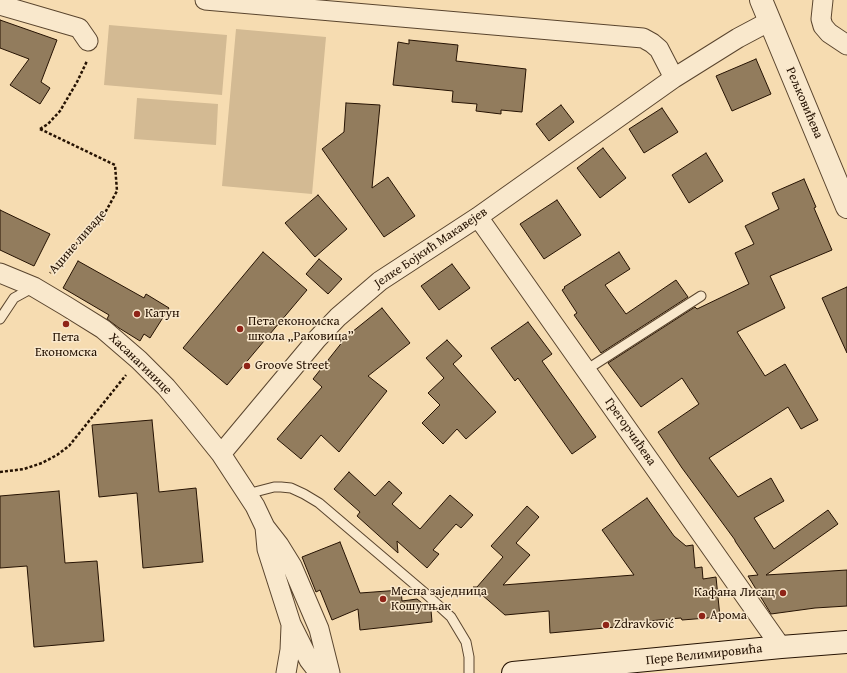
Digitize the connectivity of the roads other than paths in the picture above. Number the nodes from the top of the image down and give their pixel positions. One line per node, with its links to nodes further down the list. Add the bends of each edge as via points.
1 (205, 0): 8 (street, via 643,38 659,49)
2 (761, 0): 5 (main road, Рељковићева)
3 (823, 0): 7 (street, via 823,26 828,33)
4 (0, 5): 6 (street, via 79,28)
5 (770, 21): 8 (street, Јелке Бојкић Макавејев); 9 (main road, Рељковићева)
6 (88, 41)
7 (847, 45)
8 (674, 78): 10 (street, Јелке Бојкић Макавејев)
9 (847, 207)
10 (478, 217): 15 (street, Грегорчићева); 16 (street, Јелке Бојкић Макавејев, via 380,282 338,317)
11 (0, 273): 12 (street, Хасанагинице)
12 (34, 287): 14 (lane, via 14,298); 16 (street, Хасанагинице, via 90,321 119,343 166,387)
13 (701, 296): 15 (lane)
14 (0, 319)
15 (586, 370): 21 (street, Грегорчићева)
16 (221, 454): 17 (street, Хасанагинице)
17 (247, 494): 18 (street, Хасанагинице); 25 (lane, via 274,487 291,488 319,503 451,617 466,642)
18 (265, 527): 19 (street, Хасанагинице, via 267,548); 24 (street, Хасанагинице, via 292,566 319,629)
19 (291, 624): 22 (street, Хасанагинице); 23 (street, Хасанагинице, via 309,660)
20 (847, 642): 21 (main road, Пере Велимировића)
21 (781, 647): 26 (main road, Пере Велимировића)
22 (286, 673)
23 (319, 673)
24 (330, 673)
25 (469, 673)
26 (513, 673)

